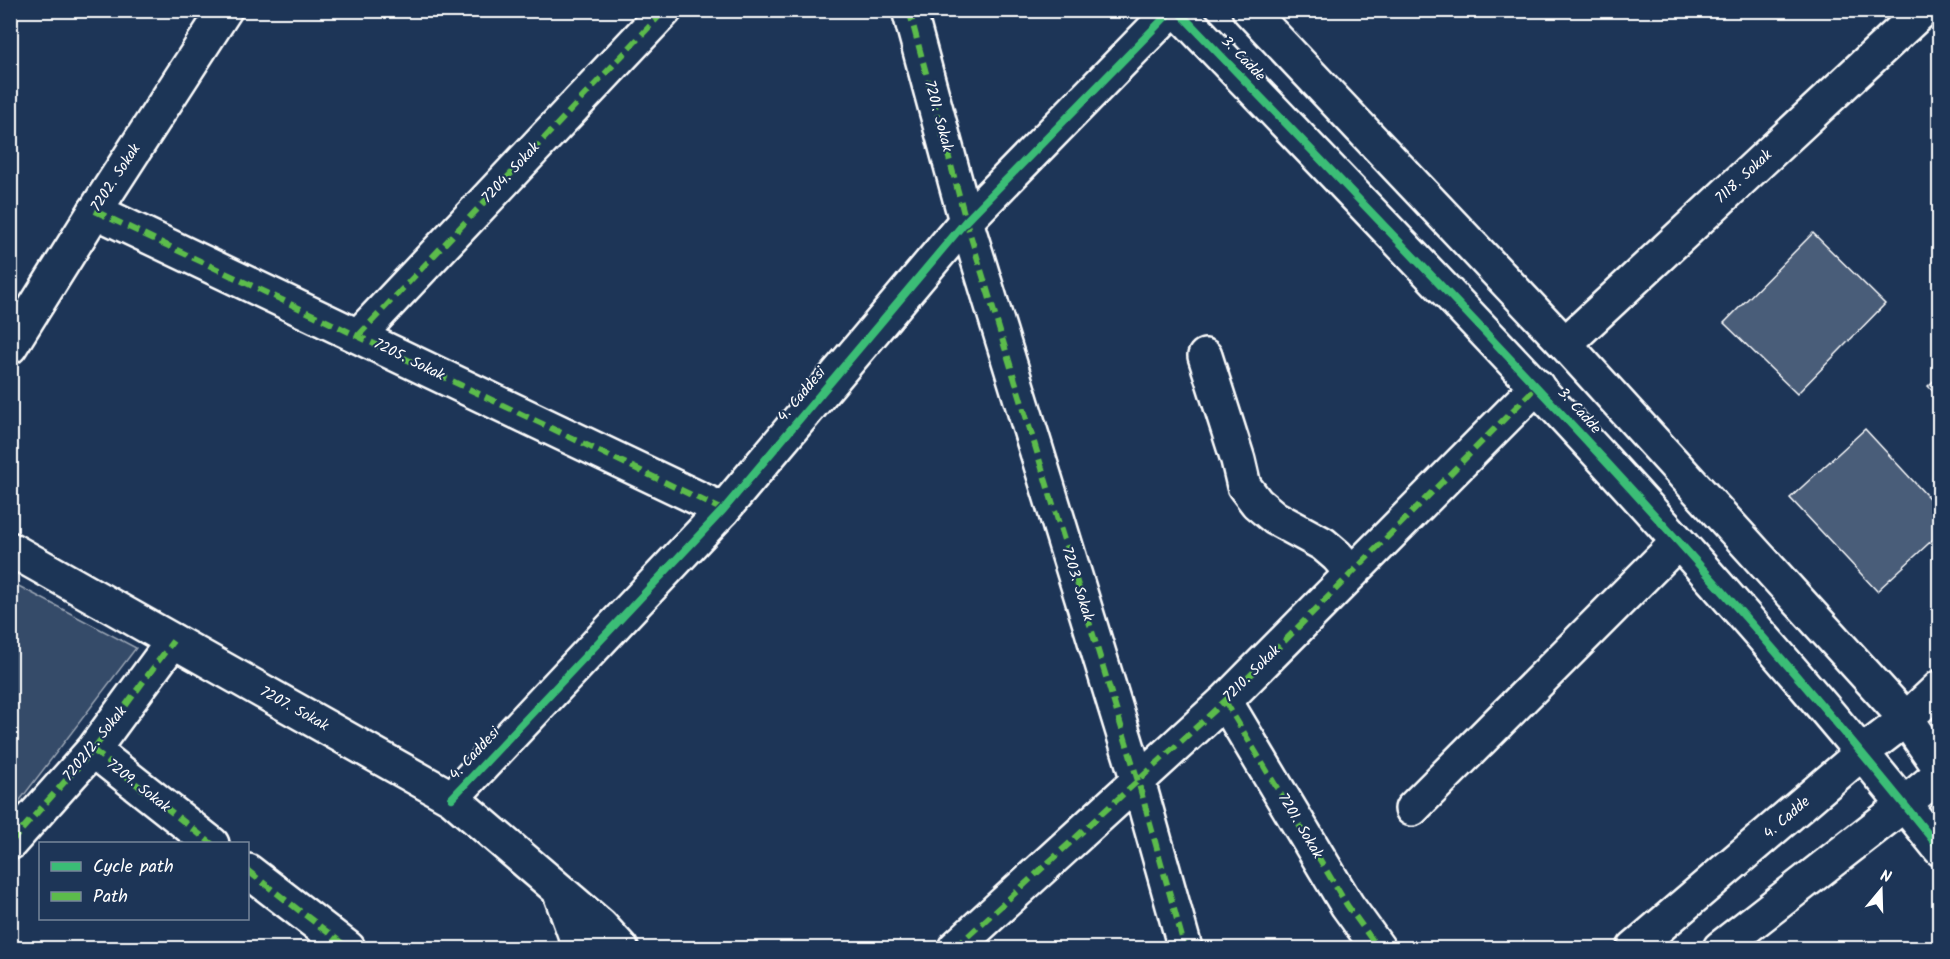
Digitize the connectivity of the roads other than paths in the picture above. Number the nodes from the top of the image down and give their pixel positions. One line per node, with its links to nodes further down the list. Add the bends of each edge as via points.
1 (225, 10): 8 (street, 7202. Sokak)
2 (665, 10): 10 (street, 7204. Sokak)
3 (909, 10): 9 (street, 7201. Sokak)
4 (1172, 10): 9 (street, 4. Caddesi)
5 (1178, 10): 14 (street, 3. Cadde)
6 (1250, 10): 11 (street)
7 (1923, 10): 11 (street, 7118. Sokak)
8 (95, 211): 10 (street, 7205. Sokak); 12 (street, 7202. Sokak)
9 (966, 221): 15 (street, 4. Caddesi); 27 (street, 7203. Sokak)
10 (358, 336): 15 (street, 7205. Sokak)
11 (1565, 344): 22 (street)
12 (10, 346)
13 (1205, 356): 18 (street, via 1244,486 1275,518 1323,544)
14 (1538, 386): 16 (street, 3. Cadde); 18 (street, 7210. Sokak)
15 (723, 510): 28 (street, 4. Caddesi)
16 (1678, 542): 24 (street, 3. Cadde); 30 (street)
17 (10, 549): 19 (street, 7207. Sokak)
18 (1352, 573): 21 (street, 7210. Sokak)
19 (173, 641): 23 (street, 7202/2. Sokak); 28 (street, 7207. Sokak)
20 (1940, 687): 22 (street, 4. Cadde)
21 (1225, 701): 27 (street, 7210. Sokak); 41 (street, 7201. Sokak, via 1347,905)
22 (1905, 719): 24 (street, 4. Cadde); 25 (street)
23 (93, 750): 31 (street, 7209. Sokak); 32 (street, 7202/2. Sokak)
24 (1863, 752): 29 (street, 3. Cadde); 42 (street, 4. Cadde)
25 (1940, 768)
26 (1940, 774): 29 (street)
27 (1138, 781): 39 (street, 7210. Sokak); 40 (street, 7203. Sokak)
28 (452, 798): 35 (street, 7207. Sokak)
29 (1904, 804): 33 (street, 3. Cadde); 43 (street)
30 (1413, 809)
31 (211, 842)
32 (10, 843)
33 (1940, 849)
34 (249, 872): 36 (street)
35 (560, 893): 37 (street, 7207. Sokak); 38 (street, 7207. Sokak)
36 (348, 948)
37 (580, 948)
38 (621, 948)
39 (955, 948)
40 (1185, 948)
41 (1378, 948)
42 (1634, 948)
43 (1720, 948)

